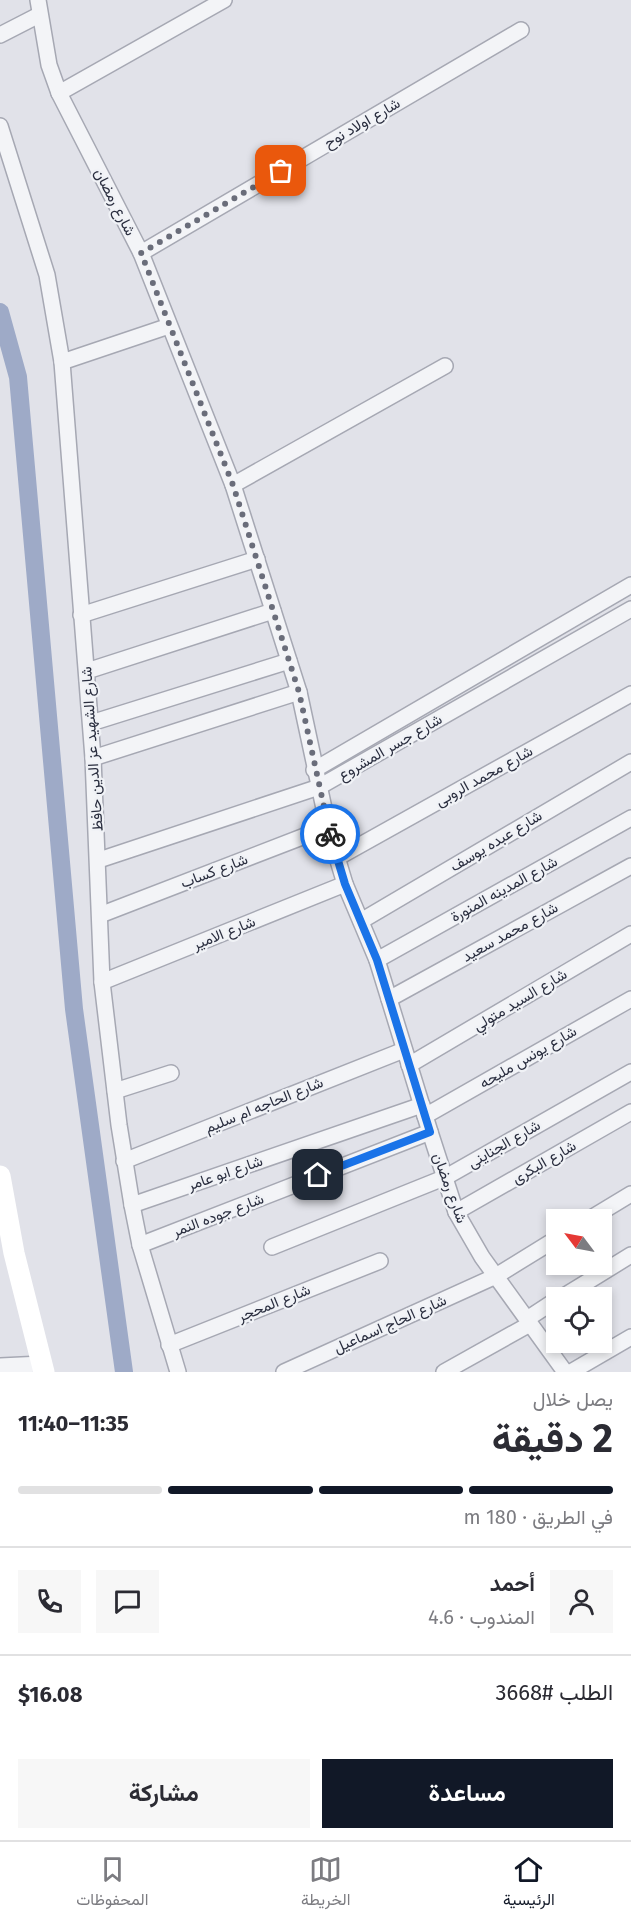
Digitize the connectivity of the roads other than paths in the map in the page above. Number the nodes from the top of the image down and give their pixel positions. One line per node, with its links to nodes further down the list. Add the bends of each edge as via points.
1 (224, 0): 5 (street)
2 (39, 7): 4 (street); 5 (street, شارع رمضان, via 48,65)
3 (521, 30): 7 (street, شارع اولاد نوح)
4 (0, 35)
5 (59, 93): 7 (street, شارع رمضان)
6 (0, 126): 9 (street, شارع الشهيد عز الدين حافظ, via 47,275)
7 (141, 253): 8 (street, شارع رمضان)
8 (169, 326): 9 (street); 11 (street, شارع رمضان)
9 (62, 362): 16 (street, شارع الشهيد عز الدين حافظ)
10 (445, 366): 11 (street)
11 (233, 485): 12 (street, شارع رمضان)
12 (257, 559): 15 (street, شارع رمضان); 16 (street)
13 (631, 585): 24 (street, شارع جسر المشروع)
14 (631, 609): 25 (street, شارع جسر المشروع)
15 (273, 611): 17 (street, شارع رمضان); 18 (street)
16 (81, 615): 18 (street, شارع الشهيد عز الدين حافظ)
17 (289, 661): 19 (street, شارع رمضان); 21 (street)
18 (87, 671): 21 (street, شارع الشهيد عز الدين حافظ)
19 (299, 692): 22 (street); 24 (street, شارع رمضان)
20 (631, 694): 28 (street, شارع محمد الروبى)
21 (91, 723): 22 (street, شارع الشهيد عز الدين حافظ)
22 (93, 758): 29 (street, شارع الشهيد عز الدين حافظ)
23 (631, 762): 33 (street, شارع عبده يوسف)
24 (315, 770): 25 (street, شارع رمضان)
25 (319, 788): 27 (street, شارع رمضان); 29 (street, شارع جسر المشروع)
26 (631, 818): 35 (street, شارع المدينه المنورة)
27 (328, 826): 28 (street, شارع رمضان); 32 (street, شارع كساب)
28 (337, 858): 31 (street, شارع رمضان)
29 (99, 860): 32 (street, شارع الشهيد عز الدين حافظ)
30 (631, 866): 37 (street, شارع محمد سعيد)
31 (345, 884): 33 (street, شارع رمضان); 36 (street, شارع الامير)
32 (100, 915): 36 (street, شارع الشهيد عز الدين حافظ)
33 (361, 921): 35 (street, شارع رمضان)
34 (631, 934): 40 (street, شارع السيد متولي)
35 (377, 960): 37 (street, شارع رمضان)
36 (102, 982): 43 (street, شارع الشهيد عز الدين حافظ)
37 (389, 999): 39 (street, شارع رمضان)
38 (631, 999): 44 (street, شارع يونس مليحه)
39 (404, 1050): 40 (street, شارع رمضان); 47 (street, شارع الحاجه ام سليم)
40 (409, 1065): 44 (street, شارع رمضان)
41 (631, 1072): 49 (street, شارع الجناينى)
42 (171, 1073): 43 (street)
43 (115, 1091): 47 (street, شارع الشهيد عز الدين حافظ)
44 (423, 1110): 46 (street, شارع رمضان); 51 (street, شارع ابو عامر)
45 (631, 1112): 53 (street, شارع البكرى)
46 (430, 1132): 49 (street, شارع رمضان); 54 (street, شارع جوده النمر)
47 (124, 1161): 51 (street, شارع الشهيد عز الدين حافظ)
48 (0, 1176): 66 (main road)
49 (446, 1177): 53 (street, شارع رمضان); 56 (street, شارع الجناينى)
50 (631, 1194): 52 (street)
51 (132, 1205): 54 (street, شارع الشهيد عز الدين حافظ)
52 (606, 1209)
53 (456, 1212): 59 (street, شارع رمضان)
54 (140, 1245): 64 (street, شارع الشهيد عز الدين حافظ)
55 (546, 1245): 59 (street, شارع الحاج اسماعيل)
56 (272, 1247)
57 (631, 1255): 60 (street)
58 (380, 1261): 64 (street, شارع المحجر)
59 (496, 1276): 62 (street, شارع رمضان); 68 (street, شارع الحاج اسماعيل)
60 (579, 1287)
61 (546, 1308): 62 (street)
62 (529, 1321): 69 (street); 70 (street, شارع رمضان)
63 (631, 1337): 70 (street)
64 (169, 1345): 67 (street, شارع الشهيد عز الدين حافظ)
65 (0, 1366): 66 (street)
66 (43, 1368)
67 (178, 1372)
68 (284, 1372)
69 (444, 1372)
70 (565, 1372)

